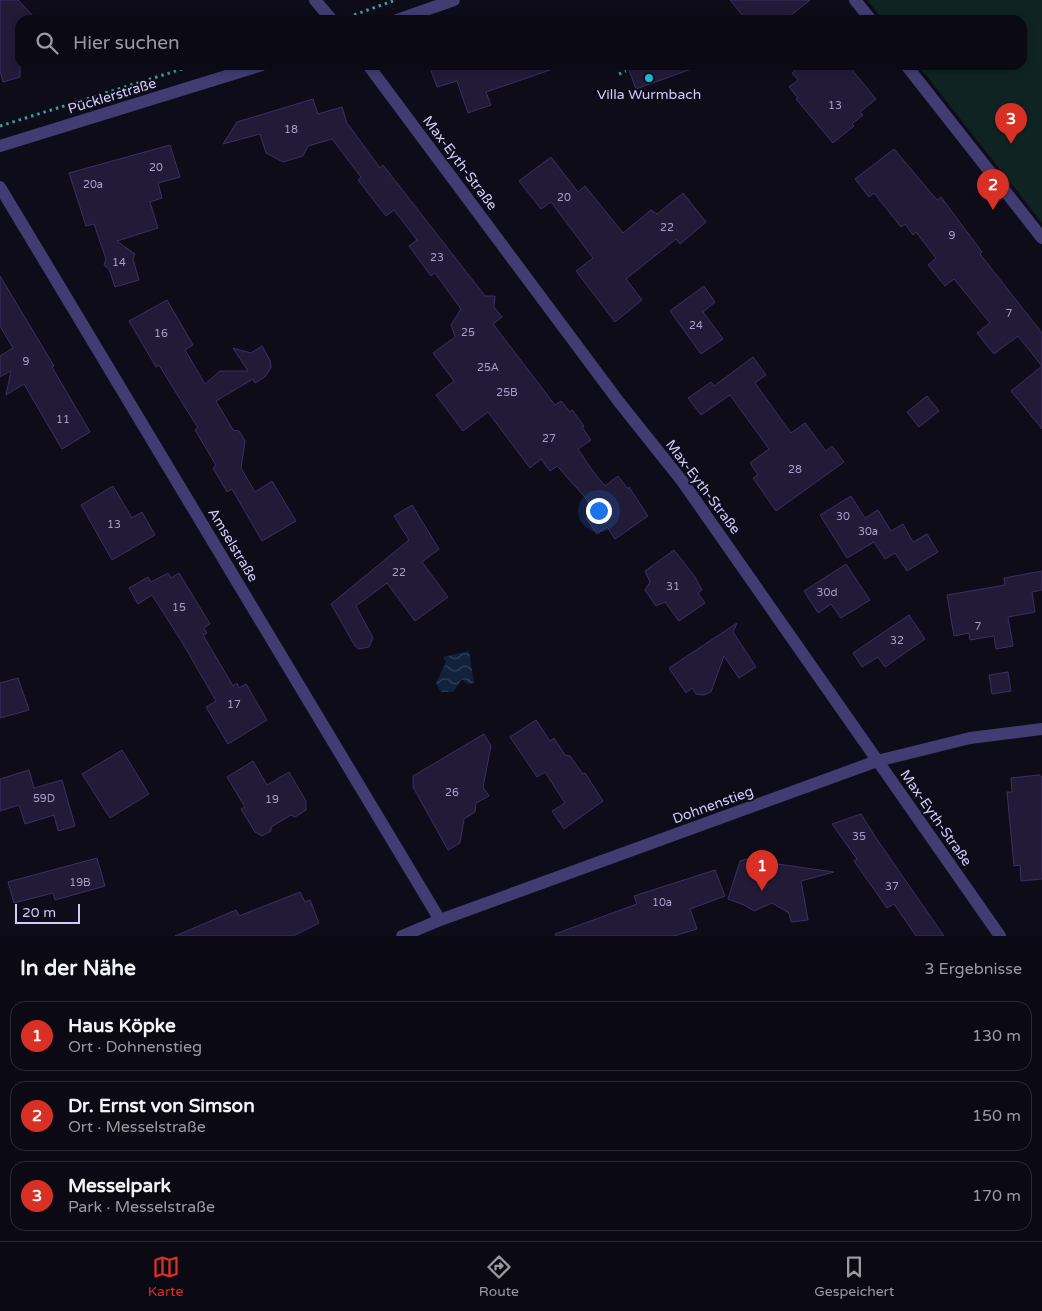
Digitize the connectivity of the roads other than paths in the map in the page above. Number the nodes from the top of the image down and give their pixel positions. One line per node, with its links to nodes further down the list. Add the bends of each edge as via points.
1 (315, 0): 4 (street)
2 (454, 0): 5 (street)
3 (855, 0): 6 (street)
4 (333, 15)
5 (411, 15)
6 (867, 15)
7 (246, 70): 10 (street, Pücklerstraße)
8 (372, 70): 14 (street, Max-Eyth-Straße, via 619,402 682,481)
9 (910, 70): 12 (street)
10 (0, 146)
11 (0, 187): 15 (street, Amselstraße)
12 (1042, 238)
13 (1042, 729): 14 (street, Dohnenstieg, via 970,738)
14 (877, 761): 15 (street, Dohnenstieg); 17 (street, Max-Eyth-Straße)
15 (440, 920): 16 (street, Dohnenstieg)
16 (402, 936)
17 (1000, 936)

